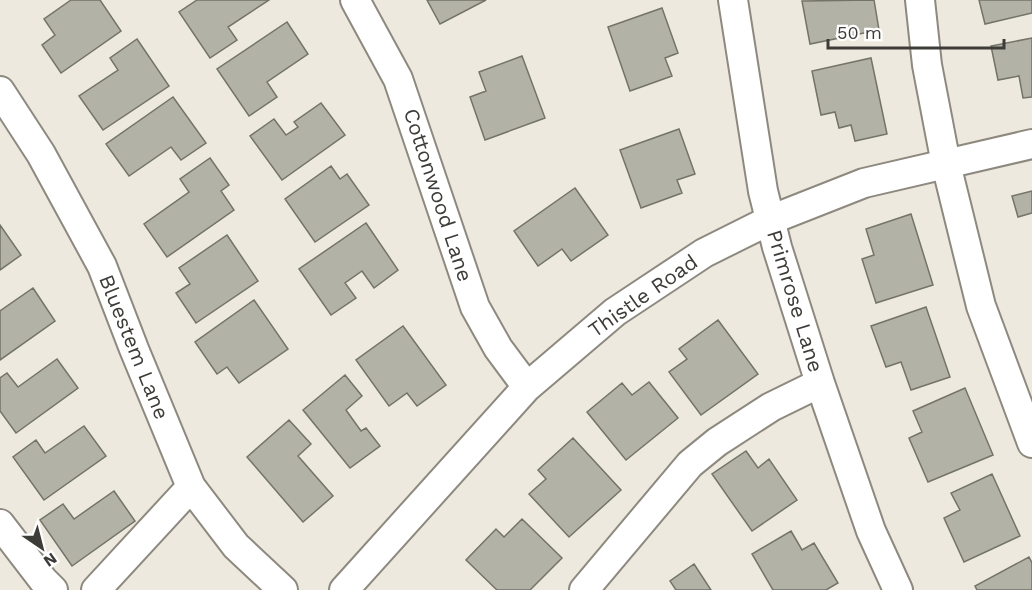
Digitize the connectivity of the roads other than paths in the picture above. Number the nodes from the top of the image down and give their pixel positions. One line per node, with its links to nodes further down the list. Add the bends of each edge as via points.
1 (355, 0): 9 (street, Cottonwood Lane, via 398,79 475,307 498,348)
2 (733, 0): 7 (street, Primrose Lane)
3 (920, 0): 6 (street, via 927,65)
4 (0, 91): 11 (street, Bluestem Lane, via 41,154 102,266)
5 (1032, 144): 6 (street, Thistle Road)
6 (946, 164): 7 (street, Thistle Road, via 864,183); 10 (street, via 981,306)
7 (770, 220): 8 (street, Primrose Lane); 9 (street, Thistle Road, via 705,253 615,312)
8 (820, 383): 17 (street, via 771,407 690,464); 18 (street, Primrose Lane, via 871,531)
9 (527, 387): 16 (street, Thistle Road)
10 (1032, 443)
11 (191, 487): 14 (street); 15 (street, Bluestem Lane, via 236,546)
12 (0, 524): 13 (street)
13 (53, 590)
14 (96, 590)
15 (284, 590)
16 (344, 590)
17 (584, 590)
18 (898, 590)

